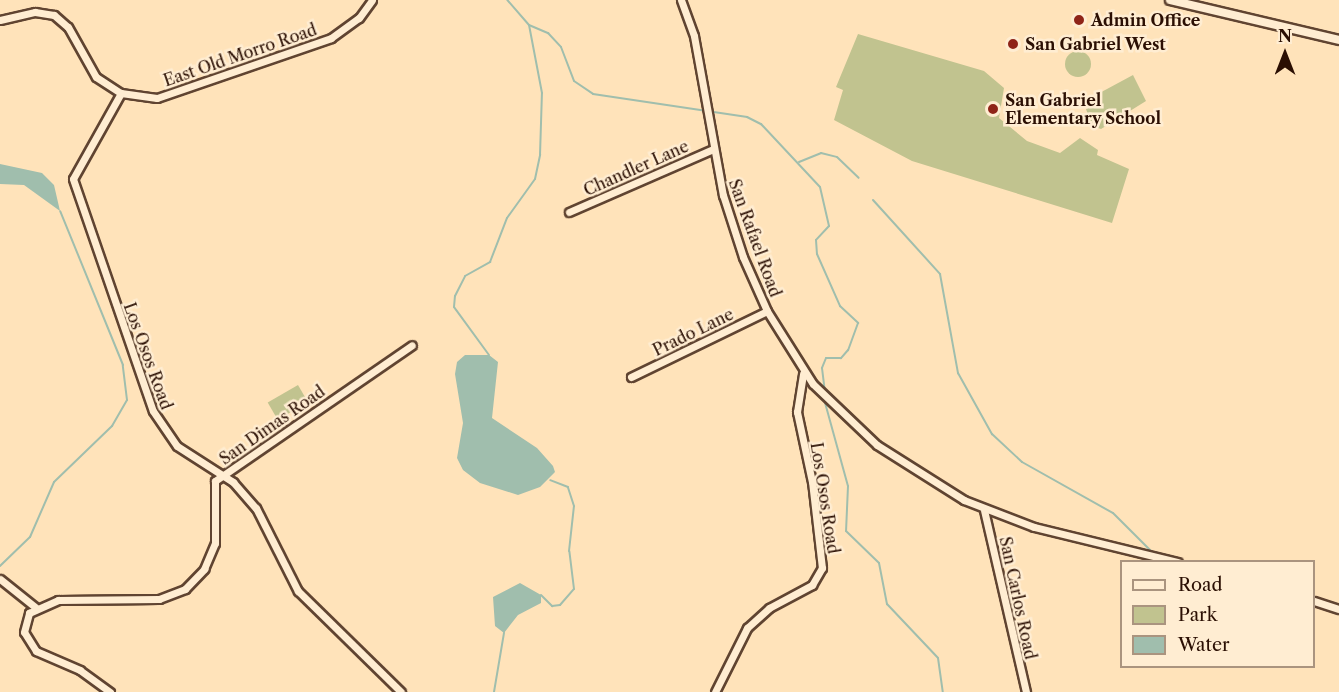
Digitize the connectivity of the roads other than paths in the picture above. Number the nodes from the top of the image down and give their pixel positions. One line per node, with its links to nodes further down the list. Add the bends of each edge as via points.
1 (372, 0): 6 (street, East Old Morro Road, via 350,26 303,49 157,98)
2 (681, 0): 7 (street, San Rafael Road, via 694,36)
3 (1170, 0): 5 (street)
4 (0, 20): 6 (street, East Old Morro Road, via 42,11 60,18 90,70)
5 (1339, 40)
6 (120, 93): 13 (street, Los Osos Road, via 75,168 74,186 153,411 177,447)
7 (713, 149): 8 (street, Chandler Lane); 9 (street, San Rafael Road, via 727,209)
8 (569, 212)
9 (767, 311): 11 (street, San Rafael Road); 12 (street, Prado Lane)
10 (412, 345): 13 (street, San Dimas Road)
11 (803, 373): 14 (street, San Rafael Road, via 900,463); 22 (street, Los Osos Road, via 796,412 814,491 822,568 812,585 769,608 747,628)
12 (631, 377)
13 (222, 477): 18 (street, San Dimas Road, via 215,482 215,543 204,569 185,590 159,599 58,600); 21 (street, Los Osos Road, via 265,520 281,565 298,591)
14 (984, 510): 15 (street, San Rafael Road); 23 (street, San Carlos Road)
15 (1174, 560)
16 (0, 579): 18 (street)
17 (1315, 601): 19 (street)
18 (35, 607): 20 (street, via 25,625 30,644)
19 (1339, 609)
20 (110, 692)
21 (401, 692)
22 (715, 692)
23 (1026, 692)

